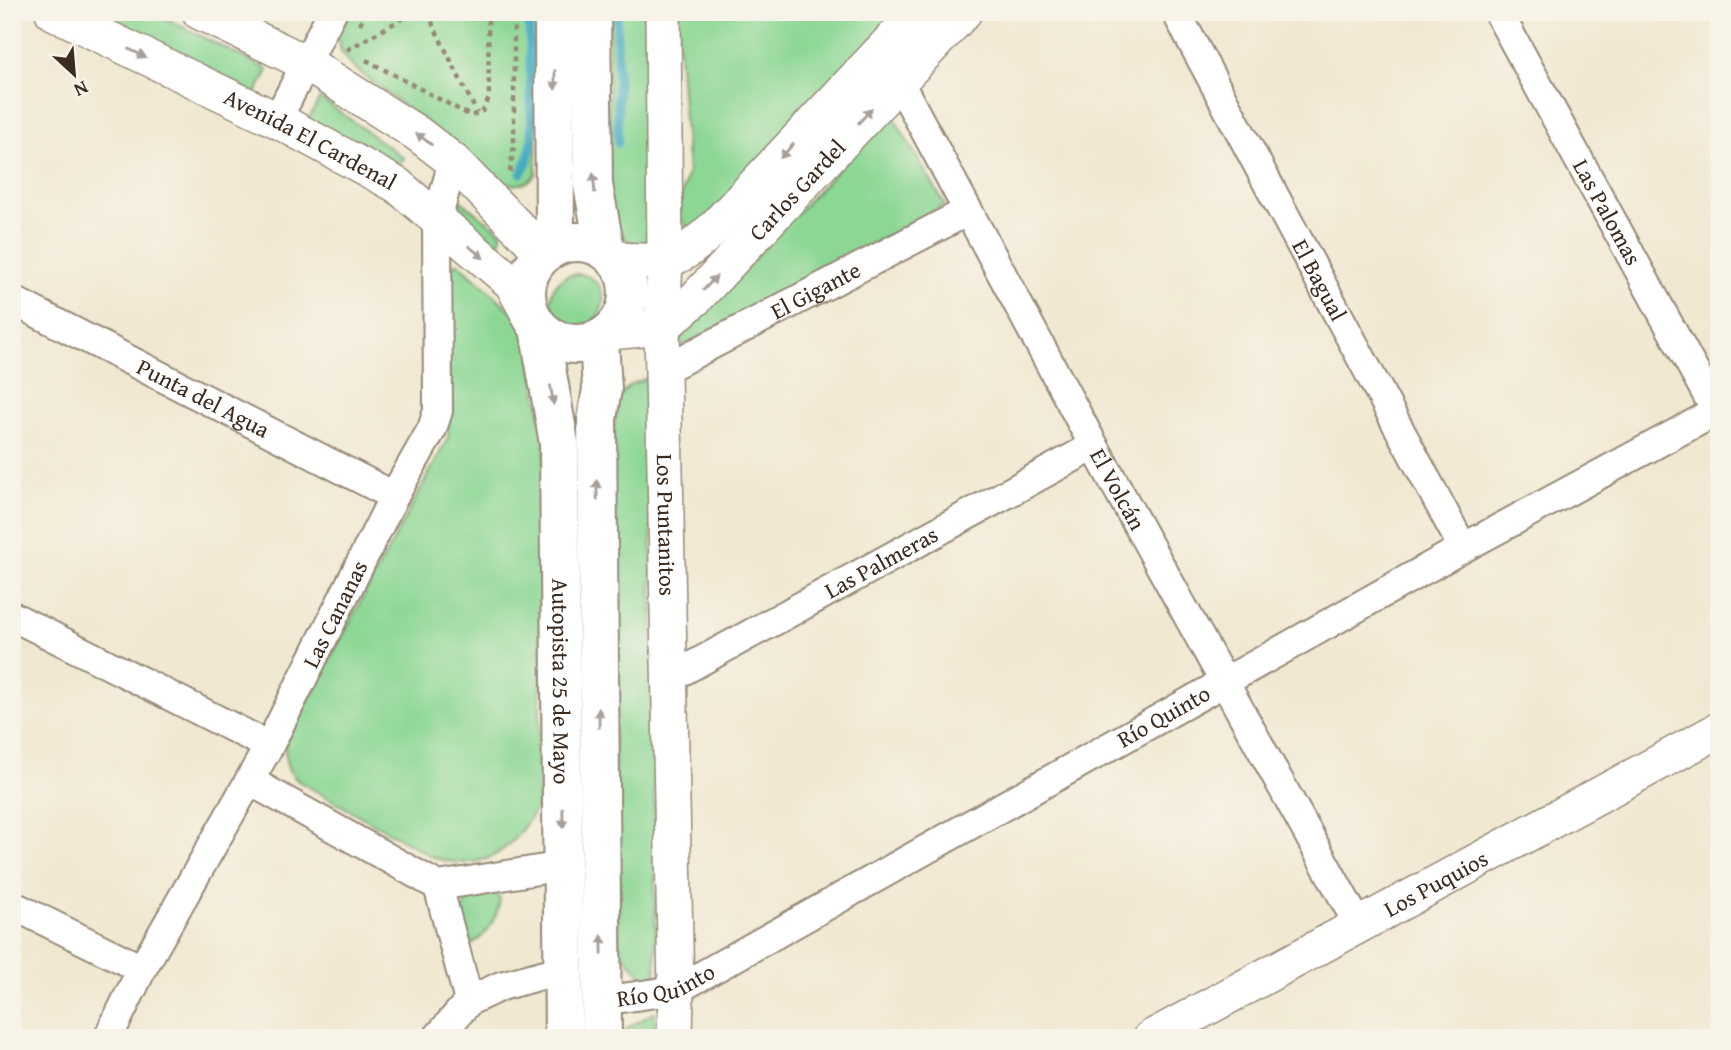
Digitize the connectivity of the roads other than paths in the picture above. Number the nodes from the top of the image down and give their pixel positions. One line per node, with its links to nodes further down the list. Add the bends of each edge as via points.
1 (54, 12): 13 (street, Avenida El Cardenal, one-way to 13)
2 (200, 12): 11 (street)
3 (332, 12): 11 (street)
4 (555, 12): 17 (main road, one-way to 17)
5 (591, 12): 18 (main road, one-way to 5, via 593,185)
6 (663, 12): 19 (street, Los Puntanitos)
7 (918, 12): 12 (street, Carlos Gardel)
8 (964, 12): 12 (street, Carlos Gardel)
9 (1176, 12): 28 (street, El Bagual)
10 (1498, 12): 25 (street, Las Palomas)
11 (306, 63): 13 (street); 14 (street, one-way to 11)
12 (888, 68): 15 (street, El Volcán); 19 (street, Carlos Gardel, one-way to 19, via 690,250); 22 (street, Carlos Gardel, one-way to 12, via 695,299)
13 (277, 120): 16 (street, Avenida El Cardenal, via 397,185)
14 (453, 161): 16 (street, Las Cananas); 17 (street)
15 (968, 211): 24 (street, El Gigante); 26 (street, El Volcán)
16 (437, 220): 21 (street, Avenida El Cardenal, one-way to 21, via 512,283); 27 (street, Las Cananas, via 438,411)
17 (550, 250): 18 (main road, via 572,242 589,243); 21 (main road, via 530,272 525,294)
18 (611, 255): 19 (street, Carlos Gardel); 23 (main road, via 628,284 626,310)
19 (665, 261): 22 (street, Los Puntanitos)
20 (12, 300): 27 (street, Punta del Agua)
21 (535, 322): 23 (main road, via 549,337 574,345); 35 (main road, Autopista 25 de Mayo, one-way to 35, via 559,443)
22 (662, 327): 23 (street); 24 (street, Los Puntanitos)
23 (605, 336): 43 (main road, Autopista 25 de Mayo, one-way to 23, via 597,433)
24 (663, 370): 30 (street, Los Puntanitos)
25 (1718, 410): 28 (street, Río Quinto)
26 (1094, 446): 30 (street, Las Palmeras); 31 (street, El Volcán)
27 (394, 496): 33 (street, Las Cananas)
28 (1463, 548): 31 (street, Río Quinto)
29 (12, 616): 33 (street)
30 (668, 679): 41 (street, Los Puntanitos)
31 (1225, 681): 38 (street, El Volcán); 41 (street, Río Quinto)
32 (1719, 730): 38 (street, Los Puquios)
33 (268, 746): 34 (street, Las Cananas)
34 (250, 781): 36 (street); 39 (street, Las Cananas)
35 (563, 866): 36 (street); 40 (main road, Autopista 25 de Mayo)
36 (438, 886): 42 (street)
37 (12, 905): 39 (street)
38 (1358, 924): 48 (street, Los Puquios)
39 (142, 969): 44 (street, Las Cananas)
40 (564, 977): 42 (street, via 545,974); 46 (main road, Autopista 25 de Mayo)
41 (676, 990): 43 (street, Río Quinto); 47 (street, Los Puntanitos)
42 (469, 1001): 45 (street)
43 (602, 1019)
44 (108, 1038)
45 (437, 1038)
46 (564, 1038)
47 (675, 1038)
48 (1151, 1038)

